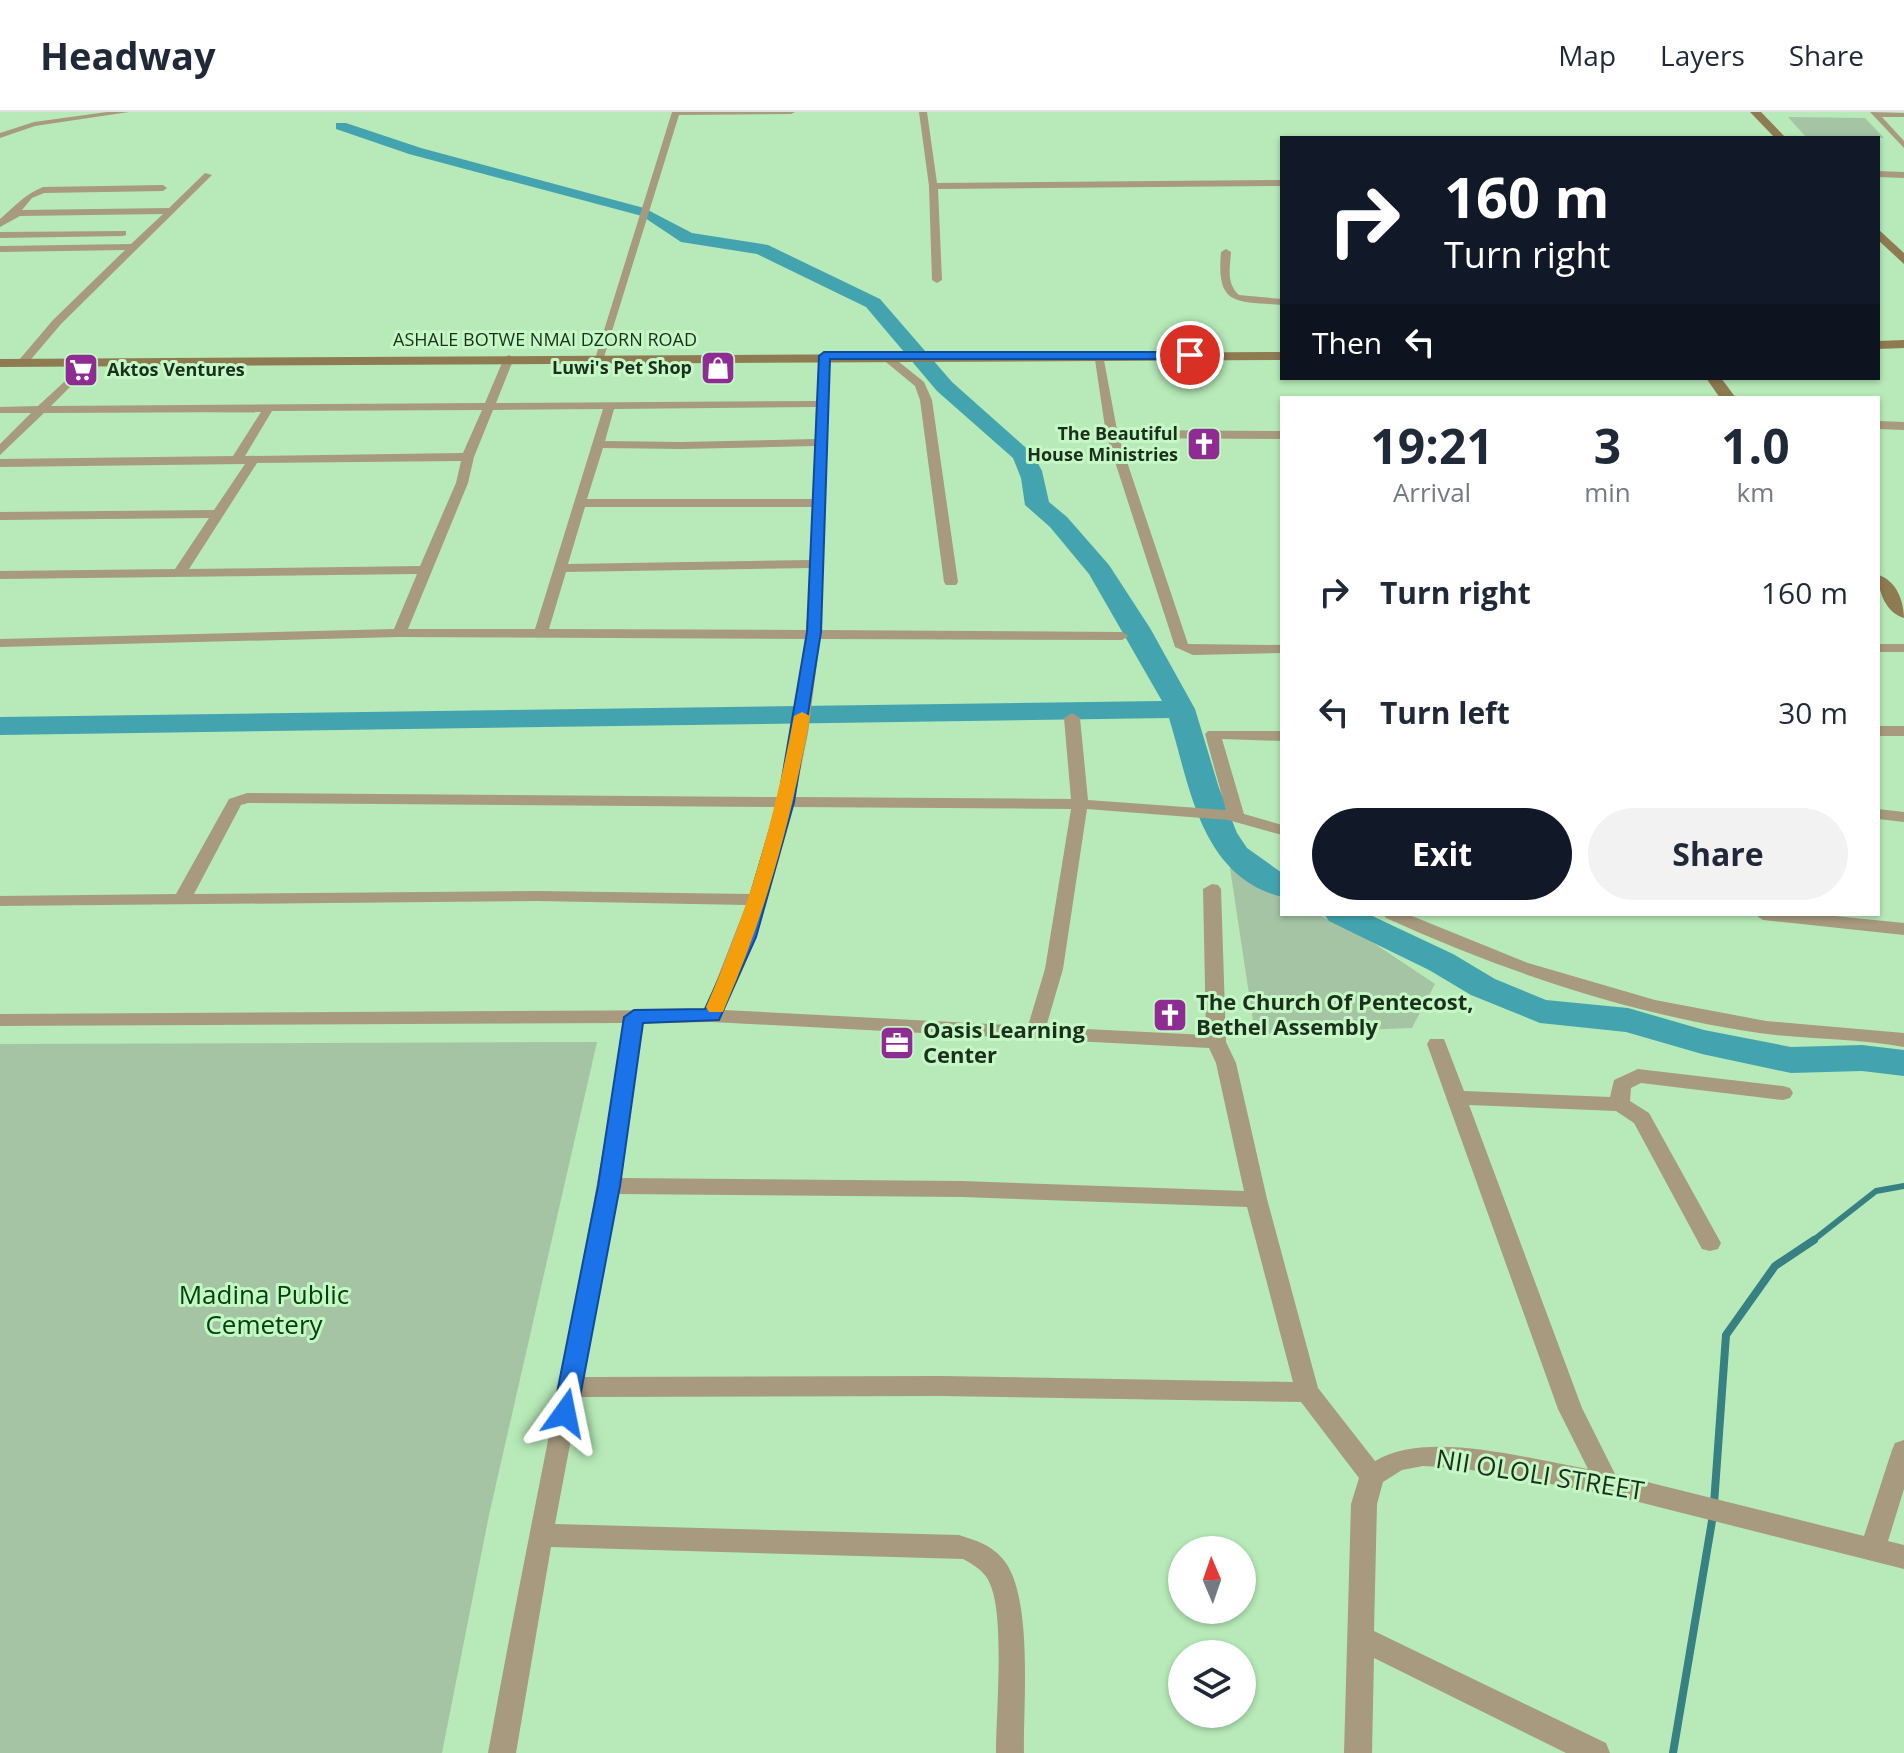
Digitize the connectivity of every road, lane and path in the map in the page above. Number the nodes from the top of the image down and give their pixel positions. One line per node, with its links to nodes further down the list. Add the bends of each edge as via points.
1 (74, 112): 10 (street)
2 (125, 112): 10 (street)
3 (676, 112): 4 (street); 43 (street)
4 (791, 112)
5 (923, 112): 19 (street)
6 (1755, 112): 12 (main road)
7 (1769, 112): 13 (main road)
8 (1875, 113): 9 (street); 14 (street)
9 (1904, 115)
10 (57, 120): 11 (street)
11 (0, 136)
12 (1779, 136)
13 (1792, 136)
14 (1898, 141)
15 (1880, 174): 17 (street)
16 (208, 175): 21 (street)
17 (1904, 175)
18 (1280, 183): 19 (street)
19 (933, 186): 33 (street)
20 (163, 188): 22 (street, via 43,190 29,196)
21 (172, 211): 22 (street); 29 (street)
22 (15, 213): 24 (street)
23 (1880, 222): 28 (main road)
24 (0, 224)
25 (123, 233): 26 (street)
26 (0, 235)
27 (1880, 235): 32 (main road)
28 (1904, 246)
29 (136, 247): 30 (street); 45 (street)
30 (0, 249)
31 (1226, 252): 34 (street, via 1224,282 1230,294)
32 (1904, 260)
33 (937, 280)
34 (1280, 302)
35 (1904, 344): 36 (main road)
36 (1880, 345)
37 (1904, 353): 38 (main road)
38 (1880, 354)
39 (1098, 355): 41 (main road, ASHALE BOTWE NMAI DZORN ROAD); 42 (main road, ASHALE BOTWE NMAI DZORN ROAD); 55 (street)
40 (824, 356): 41 (main road, ASHALE BOTWE NMAI DZORN ROAD); 43 (main road, ASHALE BOTWE NMAI DZORN ROAD); 48 (street)
41 (885, 356): 74 (street, via 920,384 926,400)
42 (1280, 356)
43 (599, 357): 44 (main road, ASHALE BOTWE NMAI DZORN ROAD)
44 (509, 358): 46 (main road, ASHALE BOTWE NMAI DZORN ROAD); 49 (street)
45 (23, 362): 46 (main road, ASHALE BOTWE NMAI DZORN ROAD); 47 (main road, ASHALE BOTWE NMAI DZORN ROAD)
46 (89, 362): 51 (street)
47 (0, 363)
48 (822, 404): 50 (street); 58 (street)
49 (487, 407): 50 (street); 52 (street); 61 (street)
50 (609, 407): 59 (street)
51 (38, 409): 52 (street); 53 (street); 60 (street)
52 (268, 409): 62 (street)
53 (0, 410)
54 (1891, 425): 57 (street)
55 (1112, 434): 56 (street); 84 (street, via 1180,644 1193,651)
56 (1280, 435)
57 (1904, 438)
58 (820, 442): 59 (street); 66 (street)
59 (598, 444): 65 (street)
60 (0, 451)
61 (468, 457): 63 (street); 71 (street)
62 (237, 460): 63 (street); 64 (street)
63 (253, 460): 67 (street)
64 (0, 463)
65 (580, 503): 66 (street); 70 (street)
66 (819, 503): 69 (street)
67 (219, 514): 68 (street); 72 (street)
68 (0, 516)
69 (816, 564): 70 (street); 78 (street)
70 (562, 568): 77 (street)
71 (425, 570): 72 (street); 79 (street)
72 (179, 573): 73 (street)
73 (0, 575)
74 (951, 582)
75 (1880, 582): 76 (main road)
76 (1904, 612)
77 (541, 632): 78 (street); 79 (street)
78 (814, 632): 80 (street, via 873,637); 89 (street)
79 (399, 633): 81 (street)
80 (1122, 636)
81 (2, 646)
82 (1880, 648): 83 (street)
83 (1904, 648)
84 (1280, 649)
85 (1072, 718): 90 (street)
86 (1880, 731): 87 (street)
87 (1904, 731)
88 (1280, 736): 92 (street, via 1213,737)
89 (786, 802): 90 (street); 96 (street, via 241,799); 97 (street)
90 (1080, 804): 92 (street); 105 (street, via 1054,969)
91 (1880, 814): 93 (street)
92 (1232, 816): 94 (street)
93 (1904, 817)
94 (1280, 829)
95 (1212, 889): 107 (street)
96 (183, 898): 97 (street); 98 (street)
97 (758, 900): 102 (street)
98 (0, 901)
99 (1396, 916): 106 (street, via 1467,949 1575,985 1746,1025)
100 (1782, 916): 101 (street)
101 (1904, 929)
102 (712, 1016): 103 (street); 105 (street)
103 (634, 1017): 104 (street); 112 (street)
104 (0, 1020)
105 (1035, 1033): 107 (street)
106 (1904, 1040)
107 (1216, 1042): 113 (street, via 1226,1063)
108 (1437, 1044): 110 (street)
109 (1783, 1093): 111 (street, via 1638,1076 1621,1085)
110 (1458, 1098): 111 (street); 119 (street, via 1570,1409)
111 (1620, 1104): 114 (street, via 1642,1118)
112 (609, 1186): 113 (street, via 962,1189); 115 (street)
113 (1256, 1199): 116 (street)
114 (1710, 1243)
115 (570, 1387): 116 (street); 120 (street)
116 (1307, 1392): 118 (street)
117 (1904, 1450): 121 (street)
118 (1372, 1476): 119 (street, NII OLOLI STREET, via 1397,1460 1423,1456); 123 (street, via 1364,1504)
119 (1607, 1483): 121 (street, NII OLOLI STREET)
120 (540, 1535): 124 (street); 125 (street, via 959,1546 975,1551 996,1570 1007,1593)
121 (1873, 1548): 122 (street)
122 (1904, 1557)
123 (1363, 1639): 126 (street); 127 (street)
124 (502, 1753)
125 (1010, 1753)
126 (1358, 1753)
127 (1596, 1753)

